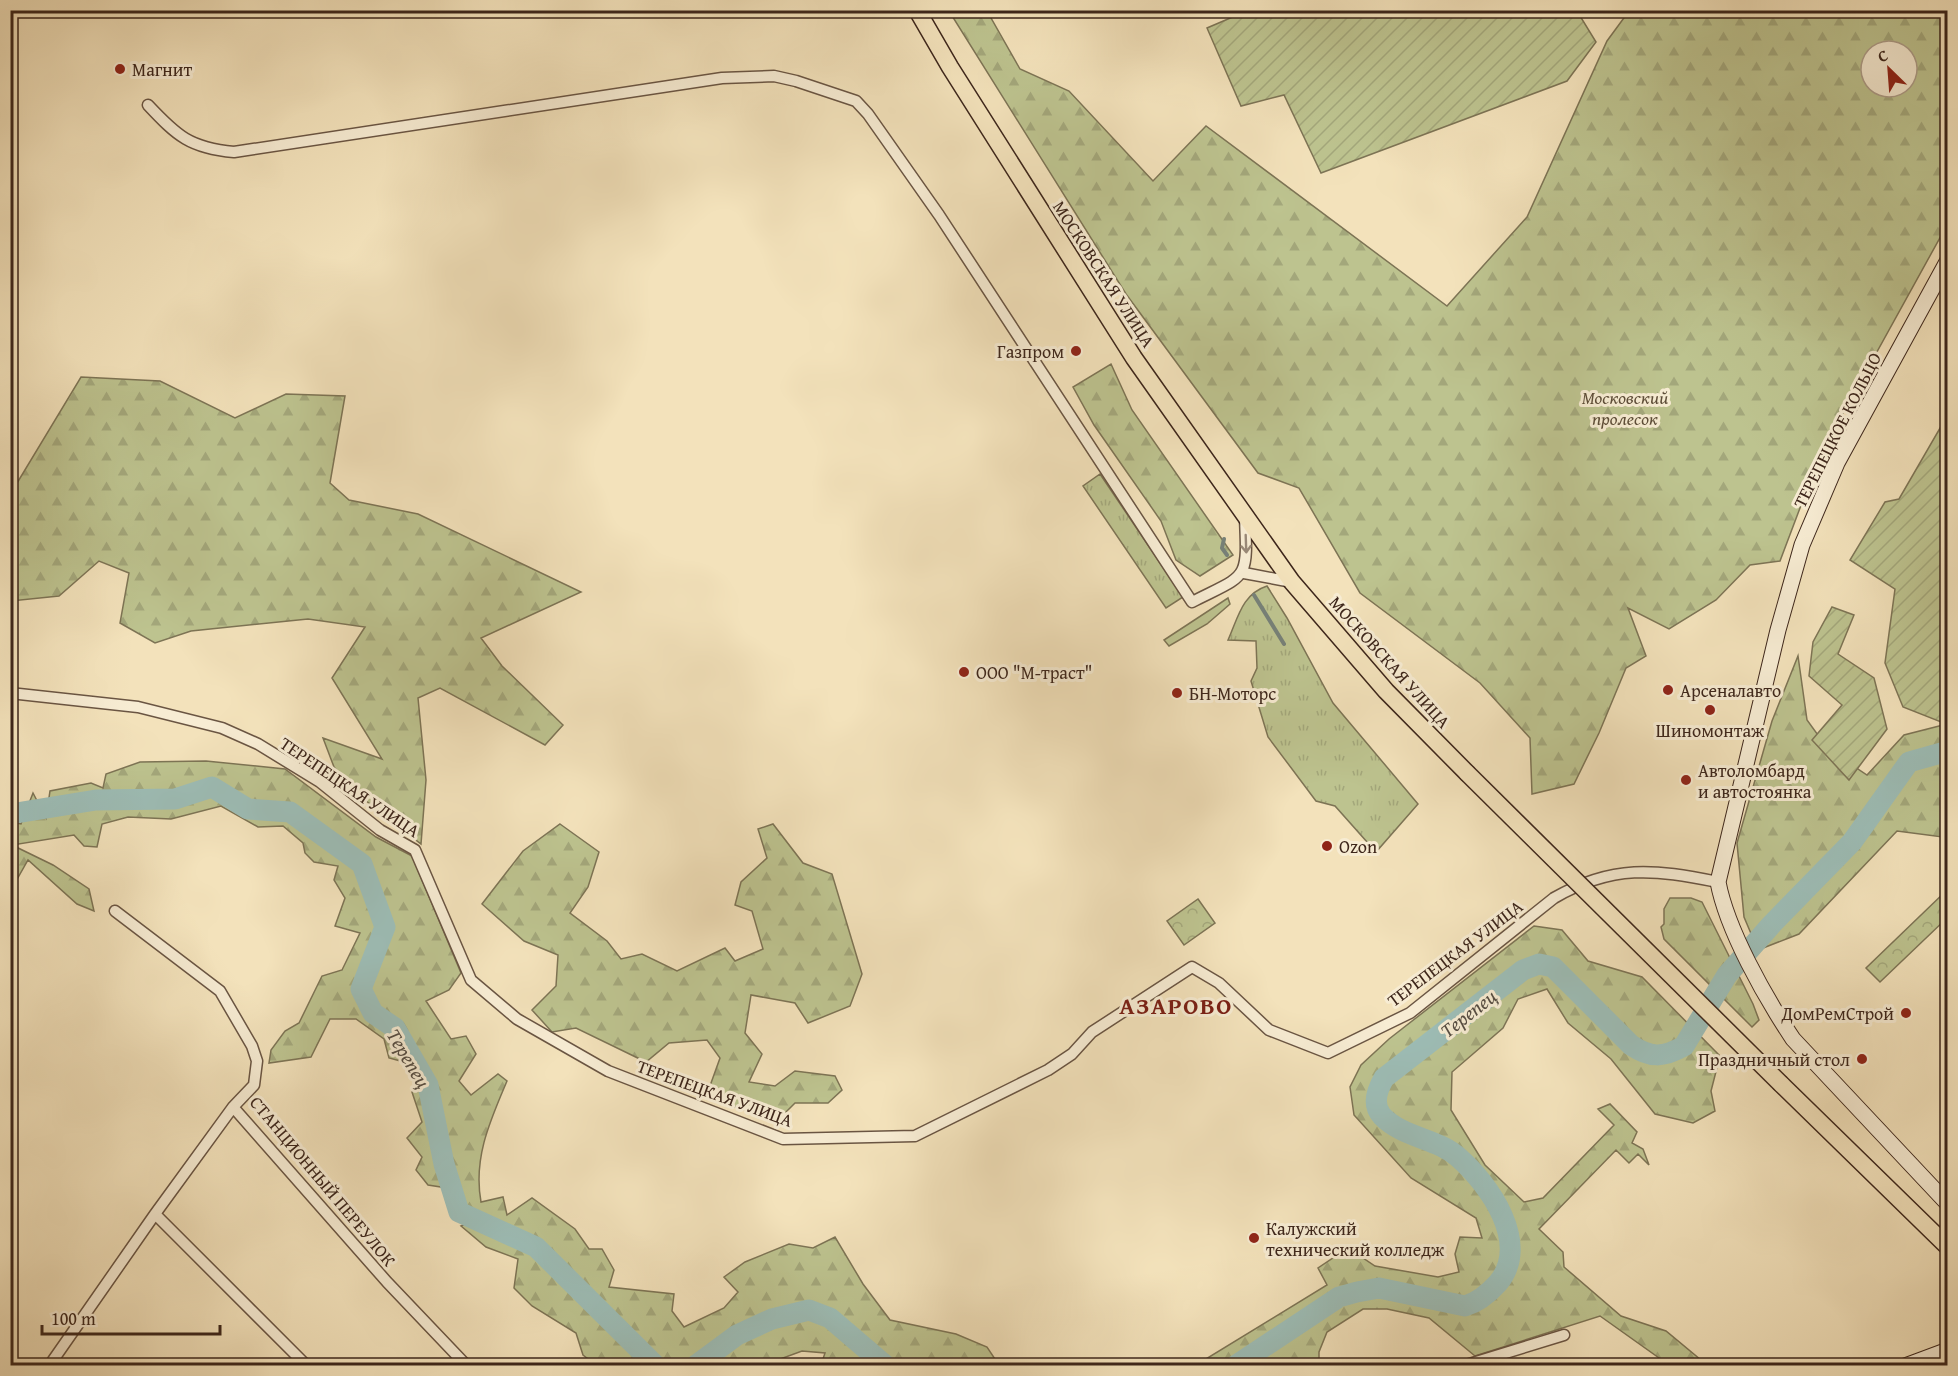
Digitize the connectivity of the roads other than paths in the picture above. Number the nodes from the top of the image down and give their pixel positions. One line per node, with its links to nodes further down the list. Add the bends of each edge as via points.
1 (917, 10): 4 (main road, МОСКОВСКАЯ УЛИЦА, via 1134,358)
2 (148, 105): 5 (street, via 188,143 207,150 234,152 722,78 774,76 856,101 939,214 1192,602)
3 (1947, 260): 8 (street, ТЕРЕПЕЦКОЕ КОЛЬЦО, via 1837,463 1802,545)
4 (1245, 515): 5 (street, one-way to 5); 6 (main road, МОСКОВСКАЯ УЛИЦА)
5 (1244, 573): 6 (street)
6 (1292, 582): 13 (main road, МОСКОВСКАЯ УЛИЦА, bridge, via 1386,691)
7 (10, 693): 8 (street, ТЕРЕПЕЦКАЯ УЛИЦА, via 138,707 222,728 258,744 320,782 380,830 415,850 471,980 517,1019 608,1071 783,1139 915,1136 1048,1070 1072,1054 1092,1032 1192,967 1219,982 1269,1030 1329,1053 1410,1012 1554,898 1578,884 1654,870)
8 (1718, 882): 11 (street, ТЕРЕПЕЦКОЕ КОЛЬЦО, via 1722,905 1793,1039)
9 (115, 911): 10 (street, СТАНЦИОННЫЙ ПЕРЕУЛОК, via 220,991 257,1061 254,1085)
10 (233, 1107): 12 (street); 18 (street, СТАНЦИОННЫЙ ПЕРЕУЛОК, via 387,1282)
11 (1947, 1204)
12 (155, 1214): 16 (street); 17 (street)
13 (1947, 1247)
14 (1564, 1335): 19 (street)
15 (1947, 1350): 20 (street)
16 (49, 1365)
17 (307, 1365)
18 (467, 1365)
19 (1463, 1365)
20 (1905, 1365)

